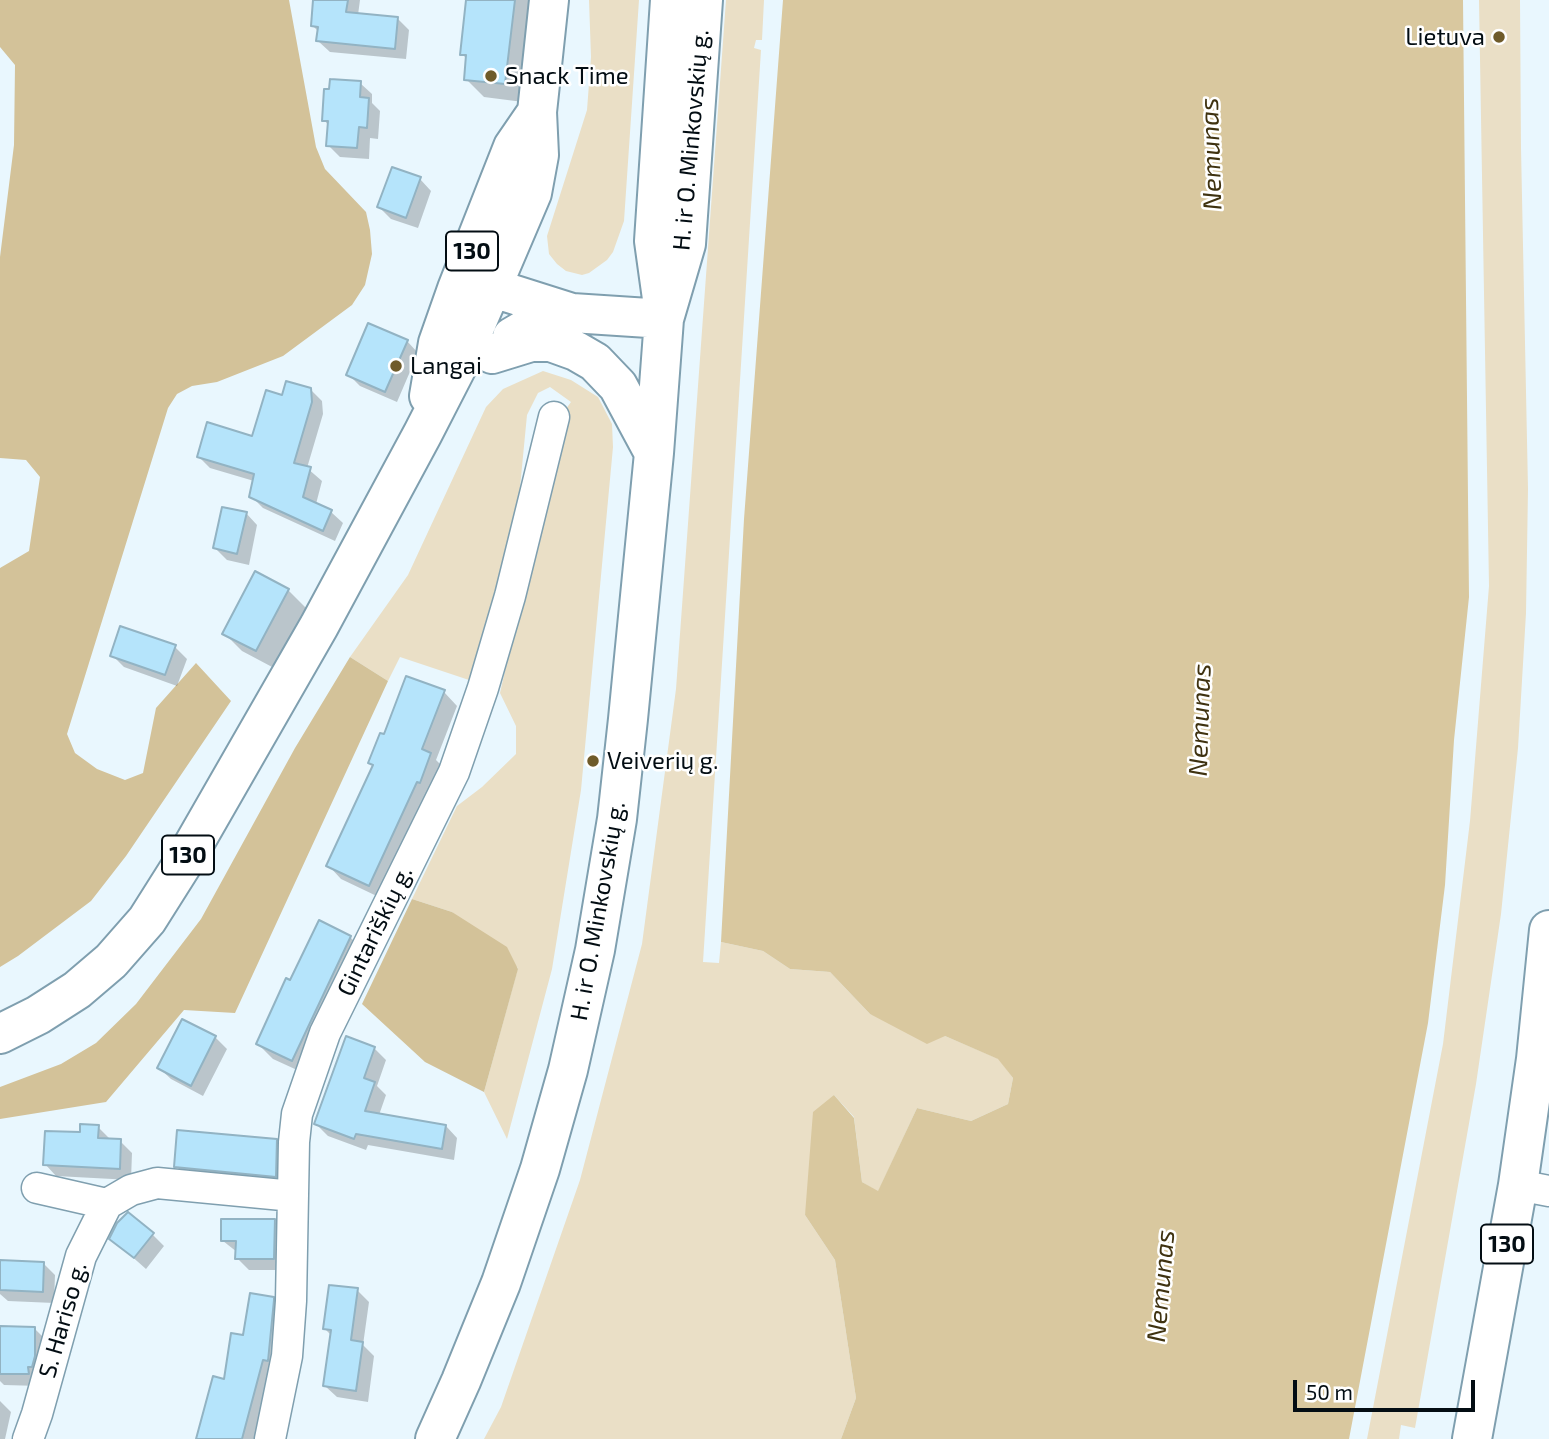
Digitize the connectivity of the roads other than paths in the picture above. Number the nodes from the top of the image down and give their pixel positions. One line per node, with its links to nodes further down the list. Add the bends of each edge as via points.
1 (549, 0): 4 (main road, 130)
2 (670, 0): 7 (main road, H. ir O. Minkovskių g., via 654,241)
3 (703, 0): 7 (main road, H. ir O. Minkovskių g., via 686,244)
4 (537, 112): 5 (main road, 130, via 538,155 532,193); 8 (main road, 130, via 513,147)
5 (493, 288): 6 (main road); 8 (main road); 11 (main road, 130)
6 (572, 313): 7 (main road); 9 (main road, via 529,327)
7 (664, 319): 12 (main road, H. ir O. Minkovskių g.)
8 (439, 343): 11 (main road, 130)
9 (492, 354): 11 (main road); 12 (main road, via 531,342 551,342 596,362 618,386)
10 (554, 417): 17 (street, Gintariškių g., via 510,596 454,772 325,1033 307,1080 293,1142)
11 (423, 433): 14 (main road, 130, via 305,650 147,920 111,961 77,990)
12 (654, 453): 21 (main road, H. ir O. Minkovskių g., via 617,819 589,977 540,1168 501,1283)
13 (1549, 930): 16 (main road, 130, via 1536,1059)
14 (0, 1034)
15 (37, 1188): 18 (street)
16 (1534, 1188): 22 (main road, 130)
17 (293, 1196): 18 (street, via 157,1183 131,1190); 20 (street, via 287,1356)
18 (107, 1204): 19 (street, S. Hariso g., via 81,1256)
19 (28, 1439)
20 (270, 1439)
21 (435, 1439)
22 (1472, 1439)

